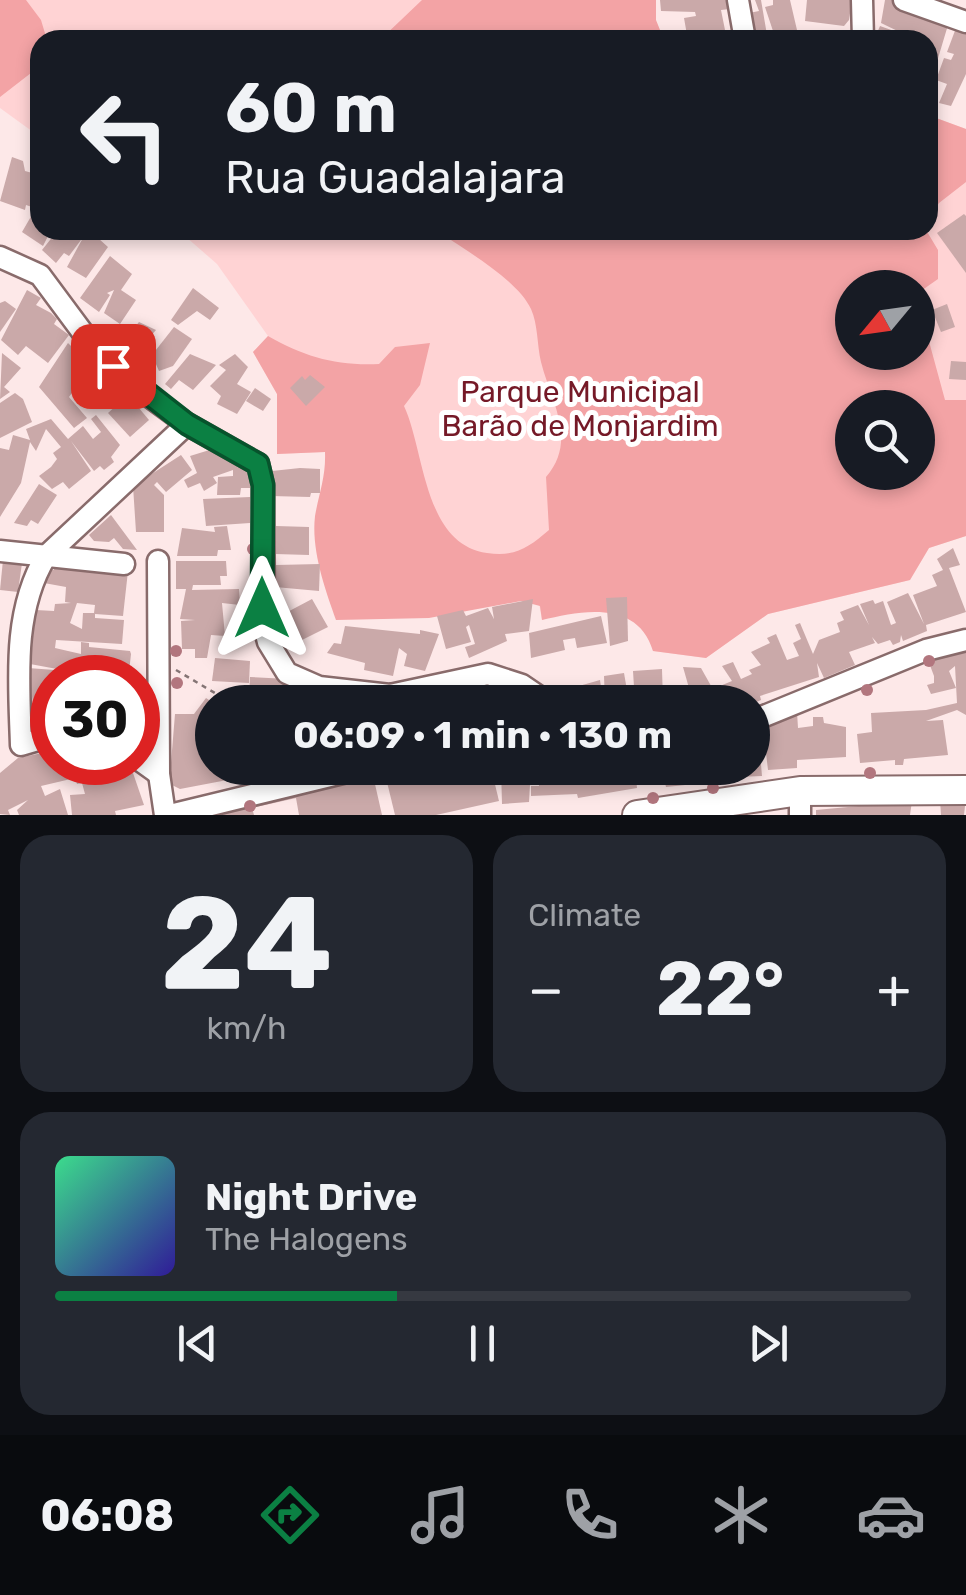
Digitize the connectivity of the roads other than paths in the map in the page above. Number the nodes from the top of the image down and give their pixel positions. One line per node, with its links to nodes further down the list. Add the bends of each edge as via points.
1 (738, 0): 5 (street)
2 (862, 0): 6 (street)
3 (904, 0): 4 (street)
4 (958, 12)
5 (743, 30)
6 (863, 30)
7 (0, 258): 8 (street, via 40,275 92,346)
8 (187, 424): 10 (street); 15 (street, via 250,456 262,474 264,626 287,673)
9 (0, 551): 10 (street)
10 (46, 556): 12 (street); 20 (street, via 31,580 22,622)
11 (158, 562): 14 (street)
12 (124, 564)
13 (966, 640): 18 (street)
14 (160, 655)
15 (314, 685)
16 (437, 685): 17 (street, via 488,674)
17 (522, 685)
18 (770, 714)
19 (30, 742): 20 (street)
20 (21, 745): 21 (street)
21 (0, 756)
22 (160, 779): 28 (street)
23 (966, 779): 25 (main road)
24 (292, 785): 28 (street)
25 (924, 790): 26 (main road); 27 (main road)
26 (966, 790)
27 (800, 803): 29 (main road)
28 (168, 815)
29 (637, 815)

